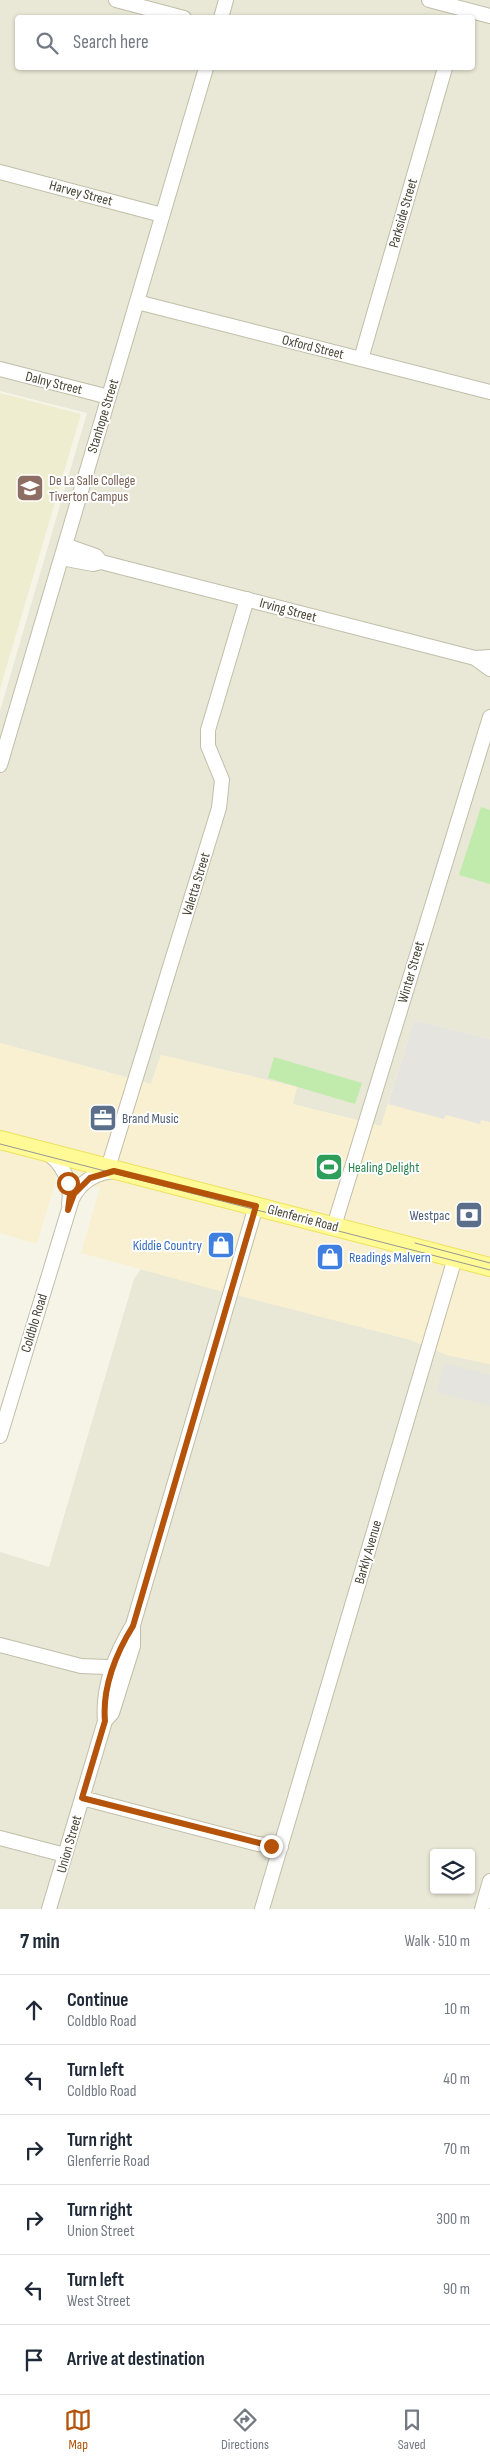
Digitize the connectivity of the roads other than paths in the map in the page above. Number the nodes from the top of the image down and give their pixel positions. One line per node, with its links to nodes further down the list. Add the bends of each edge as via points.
1 (116, 0): 5 (street)
2 (226, 0): 6 (street)
3 (429, 0): 4 (street)
4 (461, 13): 7 (street)
5 (173, 15)
6 (222, 15)
7 (490, 16)
8 (205, 70): 11 (street, Stanhope Street)
9 (444, 70): 13 (street, Parkside Street)
10 (0, 172): 11 (street, Harvey Street)
11 (162, 215): 12 (street, Stanhope Street)
12 (137, 302): 13 (street, Oxford Street); 16 (street, Stanhope Street)
13 (361, 358): 15 (street, Oxford Street)
14 (0, 369): 16 (street, Dalny Street)
15 (490, 392)
16 (109, 397): 17 (street, Stanhope Street)
17 (63, 551): 18 (street, Irving Street, via 93,564 101,562); 23 (street, Stanhope Street)
18 (247, 599): 20 (street, Irving Street); 26 (street, Valetta Street, via 208,730 209,750 222,780 219,808)
19 (490, 656): 20 (street, Irving Street)
20 (476, 658): 21 (street, Irving Street)
21 (490, 668)
22 (490, 718): 29 (street, Winter Street)
23 (0, 765)
24 (0, 1140): 25 (main road, Glenferrie Road)
25 (43, 1151): 26 (main road, Glenferrie Road); 28 (street, Coldblo Road, via 55,1159 64,1173 70,1194)
26 (115, 1170): 27 (main road, Glenferrie Road); 28 (street, Coldblo Road, via 90,1178 74,1194)
27 (256, 1206): 29 (main road, Glenferrie Road); 34 (street, Union Street, via 133,1626 123,1642)
28 (68, 1210): 32 (street, Coldblo Road)
29 (334, 1226): 30 (main road, Glenferrie Road)
30 (455, 1258): 31 (main road, Glenferrie Road); 37 (street, Barkly Avenue)
31 (490, 1267)
32 (0, 1436)
33 (0, 1645): 34 (street, via 81,1666 92,1672)
34 (117, 1675): 35 (street, Union Street, via 112,1713 105,1721)
35 (82, 1798): 37 (street, via 258,1844); 38 (street, Union Street)
36 (0, 1838): 38 (street)
37 (281, 1846): 41 (street, Barkly Avenue)
38 (65, 1855): 40 (street, Union Street)
39 (490, 1881): 42 (street)
40 (49, 1909)
41 (262, 1909)
42 (482, 1909)

